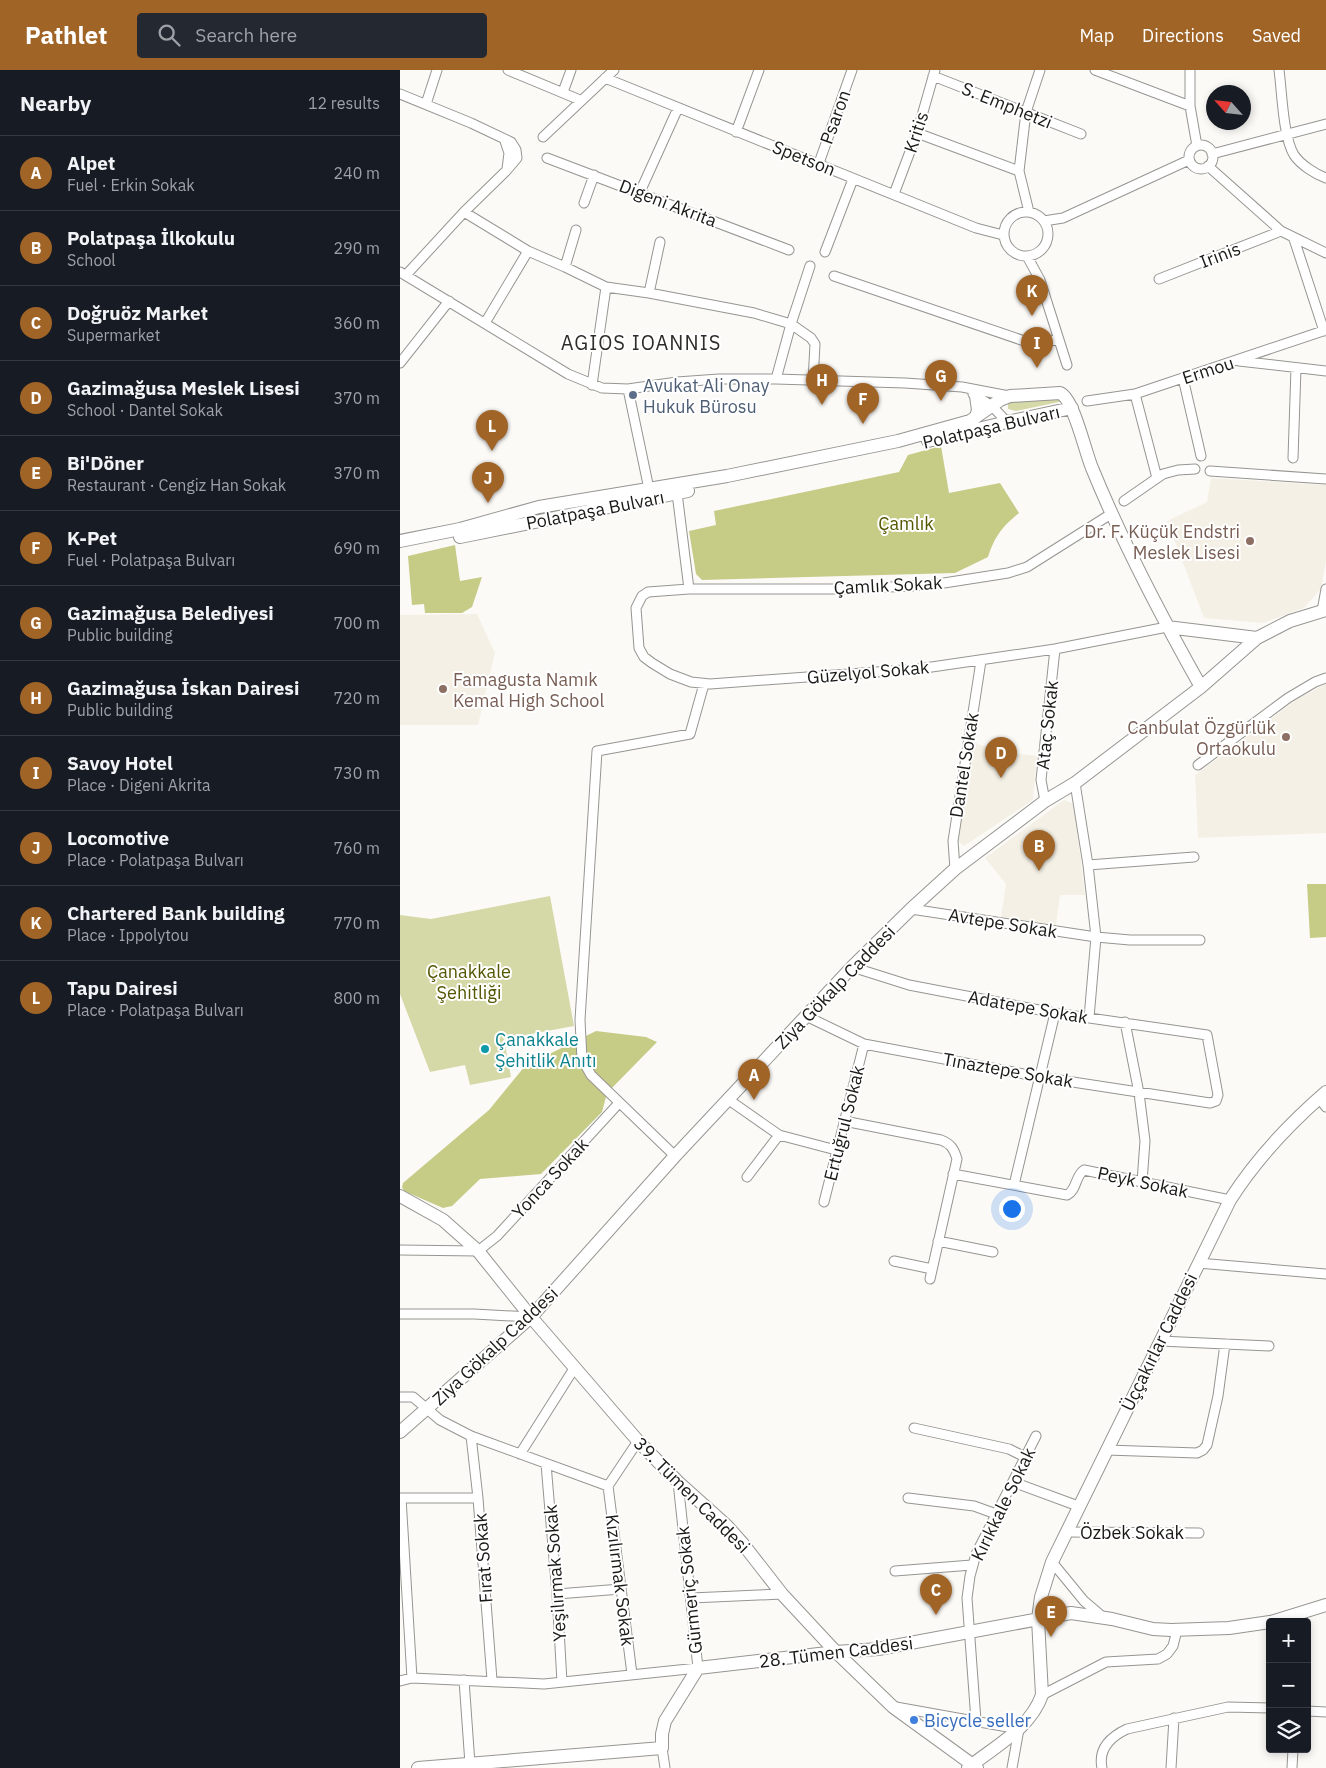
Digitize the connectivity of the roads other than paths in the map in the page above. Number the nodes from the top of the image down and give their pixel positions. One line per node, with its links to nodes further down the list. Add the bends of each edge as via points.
1 (438, 70): 16 (street)
2 (508, 70): 13 (street)
3 (571, 70): 13 (street)
4 (614, 70): 12 (street)
5 (759, 70): 21 (street)
6 (852, 70): 30 (street, Psaron)
7 (1040, 70): 19 (street)
8 (1095, 70): 17 (street)
9 (1190, 70): 17 (street)
10 (1279, 70): 24 (street)
11 (934, 73): 19 (street, S. Emphetzi); 22 (street, Kritis)
12 (605, 78): 15 (street); 18 (street, Spetson)
13 (563, 92): 15 (street)
14 (400, 94): 16 (street)
15 (580, 100): 25 (street)
16 (426, 104): 39 (street, via 511,142 516,150 517,158)
17 (1190, 106): 26 (street)
18 (678, 108): 21 (street, Spetson); 36 (street)
19 (1026, 112): 23 (street, S. Emphetzi); 32 (street)
20 (1326, 124): 24 (street)
21 (736, 132): 30 (street, Spetson)
22 (917, 133): 32 (street); 37 (street, Kritis)
23 (1081, 134)
24 (1287, 134): 27 (street); 34 (street, via 1294,155 1305,166)
25 (543, 137)
26 (1197, 146): 27 (street, via 1207,146); 29 (street, via 1189,153)
27 (1212, 154): 31 (street)
28 (547, 158): 33 (street, Digeni Akrita)
29 (1189, 160): 31 (street, via 1196,168); 41 (street)
30 (818, 163): 35 (street, Spetson)
31 (1208, 166): 44 (street)
32 (1019, 171): 40 (street)
33 (594, 175): 36 (street, Digeni Akrita); 38 (street)
34 (1326, 178)
35 (853, 179): 37 (street, Spetson); 51 (street)
36 (640, 192): 49 (street, Digeni Akrita)
37 (894, 194): 45 (street, Spetson, via 976,228)
38 (584, 204)
39 (464, 212): 50 (street); 56 (street)
40 (1029, 212): 42 (street); 45 (street, via 1015,214 1008,220)
41 (1063, 218): 42 (street); 46 (street)
42 (1044, 220): 46 (street)
43 (576, 230): 55 (street)
44 (1281, 231): 47 (street); 58 (street, Irinis)
45 (1004, 235): 53 (street, via 1011,251)
46 (1048, 237): 53 (street, via 1041,250)
47 (1294, 239): 52 (street); 64 (street)
48 (660, 242): 60 (street)
49 (789, 250)
50 (528, 251): 55 (street); 62 (street)
51 (825, 252)
52 (1326, 253)
53 (1028, 256): 65 (street, via 1040,280)
54 (810, 266): 63 (street)
55 (565, 267): 59 (street)
56 (403, 273): 61 (street)
57 (834, 276): 65 (street, via 1036,345)
58 (1159, 279)
59 (606, 287): 60 (street); 74 (street)
60 (649, 293): 63 (street, via 754,313)
61 (449, 301): 62 (street); 67 (street)
62 (485, 323): 74 (street, via 568,374)
63 (791, 324): 72 (street); 73 (street, via 815,344)
64 (1325, 330): 66 (street, Ermou)
65 (1058, 339): 68 (street)
66 (1237, 361): 69 (street); 71 (street, Ermou)
67 (400, 363)
68 (1067, 365)
69 (1296, 368): 70 (street); 86 (street)
70 (1326, 371)
71 (1183, 378): 77 (street, Ermou); 85 (street)
72 (776, 379): 73 (street); 76 (street, via 719,379)
73 (813, 381): 75 (street, via 906,382)
74 (592, 385): 76 (street)
75 (962, 387): 78 (street); 79 (street)
76 (628, 389): 91 (street)
77 (1135, 394): 80 (street, Ermou); 89 (street)
78 (976, 396): 81 (street); 83 (main road)
79 (1010, 396): 81 (main road, Polatpaşa Bulvarı); 82 (main road, Polatpaşa Bulvarı, via 1060,392)
80 (1087, 401)
81 (992, 406): 83 (main road, Polatpaşa Bulvarı); 84 (street)
82 (1072, 408): 84 (main road, Polatpaşa Bulvarı); 94 (main road, via 1091,466)
83 (976, 417): 91 (main road, Polatpaşa Bulvarı, via 970,422 898,441)
84 (1007, 422): 92 (main road, Polatpaşa Bulvarı, via 899,449)
85 (1201, 456)
86 (1293, 458)
87 (1195, 469): 89 (street, via 1178,470)
88 (1210, 471): 90 (street)
89 (1157, 478): 93 (street)
90 (1326, 479)
91 (649, 489): 95 (main road, Polatpaşa Bulvarı, via 539,507)
92 (677, 494): 95 (main road, Polatpaşa Bulvarı); 98 (street)
93 (1124, 501)
94 (1112, 514): 98 (street, Çamlık Sokak, via 1028,567 1008,573 913,586); 102 (main road)
95 (460, 533): 96 (main road, Polatpaşa Bulvarı); 97 (main road, Polatpaşa Bulvarı)
96 (400, 541)
97 (400, 549)
98 (689, 588): 100 (street, Çamlık Sokak)
99 (1326, 589): 101 (street)
100 (648, 592): 107 (street, Güzelyol Sokak, via 636,608 639,648 644,657 670,674)
101 (1324, 611): 103 (main road, Ziya Gökalp Caddesi, via 1290,620)
102 (1167, 627): 103 (main road); 104 (street, Güzelyol Sokak); 108 (main road)
103 (1257, 638): 108 (main road, Ziya Gökalp Caddesi)
104 (1055, 649): 105 (street, Güzelyol Sokak); 111 (street, Ataç Sokak, via 1041,780)
105 (981, 660): 107 (street, Güzelyol Sokak, via 918,669); 114 (street, Dantel Sokak, via 953,841)
106 (1326, 678): 109 (street, via 1288,698)
107 (704, 684): 129 (street, via 690,734 597,751 580,1020 582,1059 591,1075)
108 (1201, 687): 110 (main road, Ziya Gökalp Caddesi)
109 (1198, 766)
110 (1075, 782): 111 (main road, Ziya Gökalp Caddesi); 113 (street)
111 (1045, 801): 114 (main road, Ziya Gökalp Caddesi)
112 (1194, 857): 113 (street)
113 (1088, 864): 116 (street)
114 (956, 869): 115 (main road, Ziya Gökalp Caddesi)
115 (911, 908): 116 (street, Avtepe Sokak); 118 (main road, Ziya Gökalp Caddesi)
116 (1096, 938): 117 (street, Avtepe Sokak); 121 (street)
117 (1200, 940)
118 (852, 967): 119 (street, Adatepe Sokak, via 909,985); 120 (main road, Ziya Gökalp Caddesi)
119 (1055, 1013): 121 (street, Adatepe Sokak); 124 (street)
120 (806, 1016): 123 (street, Tınaztepe Sokak); 127 (main road, Ziya Gökalp Caddesi)
121 (1089, 1018): 122 (street, Adatepe Sokak)
122 (1125, 1022): 125 (street); 128 (street, Adatepe Sokak, via 1207,1035 1218,1094)
123 (864, 1044): 124 (street, Tınaztepe Sokak); 130 (street, Ertuğrul Sokak)
124 (1040, 1077): 125 (street, Tınaztepe Sokak); 137 (street)
125 (1139, 1093): 128 (street, Tınaztepe Sokak, via 1210,1103); 136 (street, via 1145,1141)
126 (1324, 1099): 139 (main road, Üççakırlar Caddesi, via 1282,1133)
127 (729, 1100): 131 (street); 133 (main road, Ziya Gökalp Caddesi)
128 (1216, 1101)
129 (620, 1103): 133 (street); 143 (street, Yonca Sokak, via 497,1236)
130 (844, 1121): 132 (street, Ertuğrul Sokak); 134 (street, via 949,1143 957,1159)
131 (779, 1135): 132 (street); 135 (street)
132 (836, 1150): 140 (street, Ertuğrul Sokak)
133 (675, 1156): 151 (main road, Ziya Gökalp Caddesi)
134 (953, 1174): 137 (street, Peyk Sokak); 141 (street)
135 (747, 1177)
136 (1142, 1182): 137 (street, Peyk Sokak, via 1084,1170 1073,1192 1067,1195); 139 (street, Peyk Sokak)
137 (1014, 1185)
138 (400, 1196): 143 (main road, 39. Tümen Caddesi, via 444,1220)
139 (1230, 1200): 146 (main road, Üççakırlar Caddesi)
140 (824, 1202)
141 (938, 1241): 144 (street); 147 (street)
142 (400, 1250): 143 (street)
143 (478, 1251): 151 (main road, 39. Tümen Caddesi)
144 (993, 1252)
145 (894, 1261): 147 (street)
146 (1198, 1263): 148 (street); 152 (main road, Üççakırlar Caddesi)
147 (932, 1269): 149 (street)
148 (1326, 1274)
149 (930, 1279)
150 (400, 1314): 151 (street)
151 (531, 1317): 155 (main road, 39. Tümen Caddesi); 157 (main road, Ziya Gökalp Caddesi)
152 (1160, 1341): 153 (street); 163 (main road, Üççakırlar Caddesi)
153 (1225, 1344): 154 (street); 163 (street, via 1218,1396 1207,1445 1203,1450 1197,1453)
154 (1269, 1346)
155 (575, 1367): 162 (main road, 39. Tümen Caddesi); 164 (street)
156 (400, 1397): 157 (street, via 413,1397)
157 (428, 1409): 159 (main road, Ziya Gökalp Caddesi); 160 (street, via 440,1420)
158 (914, 1428): 165 (street, via 1009,1449)
159 (400, 1432)
160 (471, 1436): 164 (street); 171 (street, Fırat Sokak)
161 (1036, 1436): 165 (street, Kırıkkale Sokak)
162 (638, 1441): 167 (main road, 39. Tümen Caddesi); 169 (street)
163 (1106, 1450): 173 (main road, Üççakırlar Caddesi)
164 (520, 1454): 166 (street)
165 (1025, 1457): 168 (street, Kırıkkale Sokak)
166 (546, 1464): 169 (street); 181 (street, Yeşilırmak Sokak)
167 (678, 1482): 182 (main road, 39. Tümen Caddesi, via 727,1526); 183 (street, Gürmeriç Sokak)
168 (1013, 1482): 173 (street); 174 (street, Kırıkkale Sokak)
169 (608, 1486): 180 (street, Kızılırmak Sokak)
170 (400, 1498): 171 (street); 184 (street)
171 (478, 1498): 197 (street, Fırat Sokak)
172 (908, 1498): 174 (street, via 974,1506)
173 (1078, 1506): 175 (main road, Üççakırlar Caddesi)
174 (996, 1514): 178 (street, Kırıkkale Sokak)
175 (1066, 1532): 176 (street, Özbek Sokak); 177 (main road, Üççakırlar Caddesi)
176 (1199, 1533)
177 (1052, 1562): 186 (street, via 1084,1601); 188 (main road, Üççakırlar Caddesi)
178 (972, 1566): 179 (street); 191 (street, Kırıkkale Sokak, via 967,1598)
179 (894, 1571)
180 (621, 1589): 181 (street); 194 (street, Kızılırmak Sokak)
181 (557, 1594): 199 (street, Yeşilırmak Sokak)
182 (782, 1594): 183 (street); 192 (main road, 39. Tümen Caddesi)
183 (691, 1598): 193 (street, Gürmeriç Sokak)
184 (404, 1605): 195 (street)
185 (1326, 1605): 187 (main road, 28. Tümen Caddesi)
186 (1104, 1618): 188 (main road, 28. Tümen Caddesi, via 1071,1614); 190 (main road, 28. Tümen Caddesi, via 1153,1629)
187 (1294, 1618)
188 (1038, 1619): 191 (main road, 28. Tümen Caddesi); 200 (main road, Üççakırlar Caddesi)
189 (1266, 1623): 190 (main road, 28. Tümen Caddesi)
190 (1177, 1630): 200 (street, via 1173,1646 1158,1659 1106,1662)
191 (970, 1632): 192 (main road, 28. Tümen Caddesi, via 878,1649); 206 (street, Kırıkkale Sokak)
192 (836, 1652): 193 (main road, 28. Tümen Caddesi); 201 (main road, 39. Tümen Caddesi)
193 (698, 1668): 194 (street, 28. Tümen Caddesi); 208 (main road, via 665,1721)
194 (632, 1674): 199 (street, 28. Tümen Caddesi)
195 (412, 1678): 196 (street, 28. Tümen Caddesi); 198 (street, 28. Tümen Caddesi)
196 (464, 1680): 197 (street, 28. Tümen Caddesi); 210 (street)
197 (492, 1680): 199 (street, 28. Tümen Caddesi, via 524,1684)
198 (400, 1681)
199 (562, 1682)
200 (1042, 1695): 207 (main road, via 1032,1715)
201 (893, 1707): 206 (street); 211 (main road, 39. Tümen Caddesi)
202 (1266, 1708): 205 (street, via 1228,1708)
203 (1311, 1711): 204 (street)
204 (1326, 1712)
205 (1174, 1718): 215 (street, via 1119,1732 1108,1742 1102,1756); 216 (street)
206 (976, 1721): 207 (street)
207 (1019, 1729): 211 (main road); 214 (street)
208 (662, 1748): 210 (main road); 213 (street)
209 (1294, 1753): 217 (street)
210 (470, 1764): 212 (main road)
211 (972, 1767)
212 (418, 1768)
213 (665, 1768)
214 (1012, 1768)
215 (1102, 1768)
216 (1171, 1768)
217 (1292, 1768)

